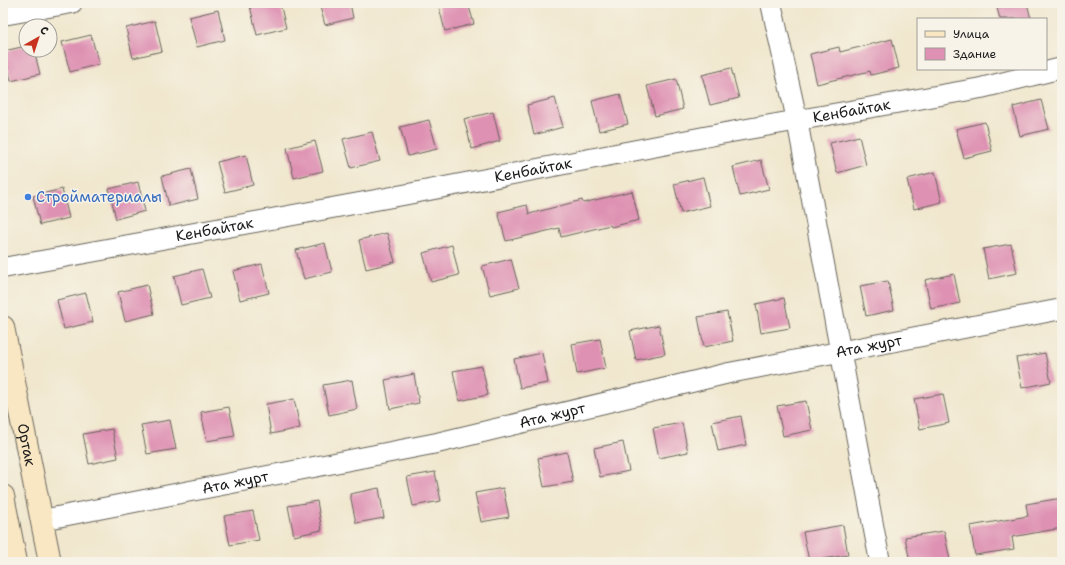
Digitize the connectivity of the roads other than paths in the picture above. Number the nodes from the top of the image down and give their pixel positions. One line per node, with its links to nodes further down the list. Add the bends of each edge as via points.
1 (72, 3): 3 (street)
2 (771, 3): 5 (street)
3 (3, 15)
4 (1062, 68): 5 (street, Кенбайтак, via 981,88)
5 (797, 120): 6 (street, Кенбайтак); 9 (street)
6 (3, 268)
7 (1062, 309): 9 (street, Ата журт)
8 (3, 327): 11 (street, Ортак)
9 (839, 351): 11 (street, Ата журт, via 730,373 437,443); 15 (street)
10 (3, 496): 12 (street)
11 (42, 520): 14 (street, Ортак)
12 (6, 527): 13 (street)
13 (16, 562)
14 (50, 562)
15 (880, 562)

